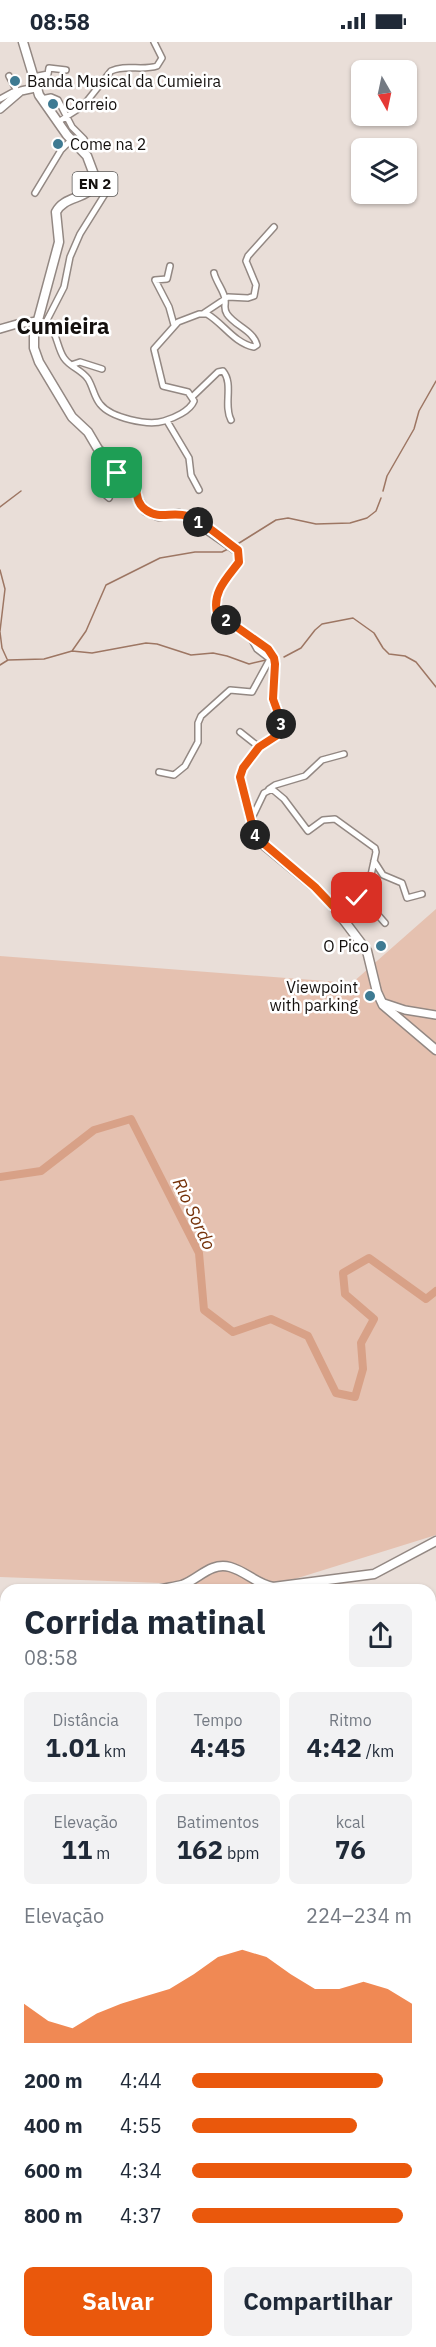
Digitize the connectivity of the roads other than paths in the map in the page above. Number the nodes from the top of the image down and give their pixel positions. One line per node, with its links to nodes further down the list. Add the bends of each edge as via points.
1 (24, 42): 5 (main road, EN 2)
2 (154, 42): 11 (street, via 162,58 157,66 111,71 84,106)
3 (66, 70): 5 (street, via 49,69 48,74)
4 (9, 76): 7 (street)
5 (33, 77): 6 (main road, EN 2)
6 (35, 88): 7 (street); 9 (main road, EN 2)
7 (19, 91): 8 (street); 10 (street)
8 (0, 99)
9 (41, 99): 11 (street, via 56,99); 12 (main road, EN 2)
10 (0, 110)
11 (65, 116): 12 (street); 13 (street)
12 (57, 122): 14 (main road, EN 2)
13 (84, 139)
14 (71, 140): 15 (main road, EN 2, via 87,156); 16 (street)
15 (96, 177): 22 (street, via 105,194 80,234 64,287); 22 (main road, EN 2, via 90,191 64,202 56,212 59,242)
16 (36, 193)
17 (274, 227): 20 (street, via 246,261 256,285 255,293 248,298)
18 (170, 266): 23 (street, via 167,279 155,280)
19 (214, 273): 20 (street)
20 (226, 298): 21 (street); 21 (street, via 227,314 257,341 256,346 247,345)
21 (204, 313): 23 (street)
22 (41, 322): 24 (street); 25 (street, via 52,329 63,357); 30 (main road, EN 2, via 33,340 37,358 72,417)
23 (174, 325): 27 (street, via 155,347 154,356 165,387 182,390)
24 (0, 329)
25 (71, 365): 26 (street, via 80,362); 29 (street, via 88,379 103,408 143,423)
26 (102, 369)
27 (192, 397): 28 (street, via 218,372 224,372); 29 (street, via 193,405)
28 (231, 420)
29 (167, 421): 31 (street, via 188,456)
30 (114, 462): 32 (street, via 119,471 98,486); 33 (main road, EN 2, via 133,475 138,500 146,510 158,516 189,517 238,550 239,562 220,587 215,605 217,613)
31 (199, 490)
32 (109, 498)
33 (252, 638): 35 (main road, EN 2, via 274,658 273,699 281,721 276,736); 37 (street, via 270,659 254,690 230,690 203,712 198,723 198,742 186,764 174,774)
34 (240, 732): 35 (street)
35 (259, 747): 39 (main road, EN 2, via 240,777)
36 (344, 754): 38 (street, via 322,760 305,776)
37 (159, 772)
38 (269, 789): 39 (street); 40 (street, via 284,799 308,831 326,820 341,822 375,848)
39 (251, 822): 43 (main road, EN 2, via 261,843)
40 (374, 861): 41 (street, via 371,875); 42 (street, via 382,875 402,883 407,898)
41 (351, 891): 43 (street); 44 (street)
42 (422, 894)
43 (333, 906): 45 (main road, EN 2, via 367,951)
44 (385, 922)
45 (382, 1002): 46 (street); 48 (main road, EN 2)
46 (411, 1012): 47 (street); 48 (street)
47 (436, 1015)
48 (402, 1022): 49 (main road, EN 2)
49 (436, 1050)
50 (436, 1541): 53 (main road, via 365,1576)
51 (183, 1584): 52 (main road, via 222,1566)
52 (263, 1584)
53 (298, 1584)

